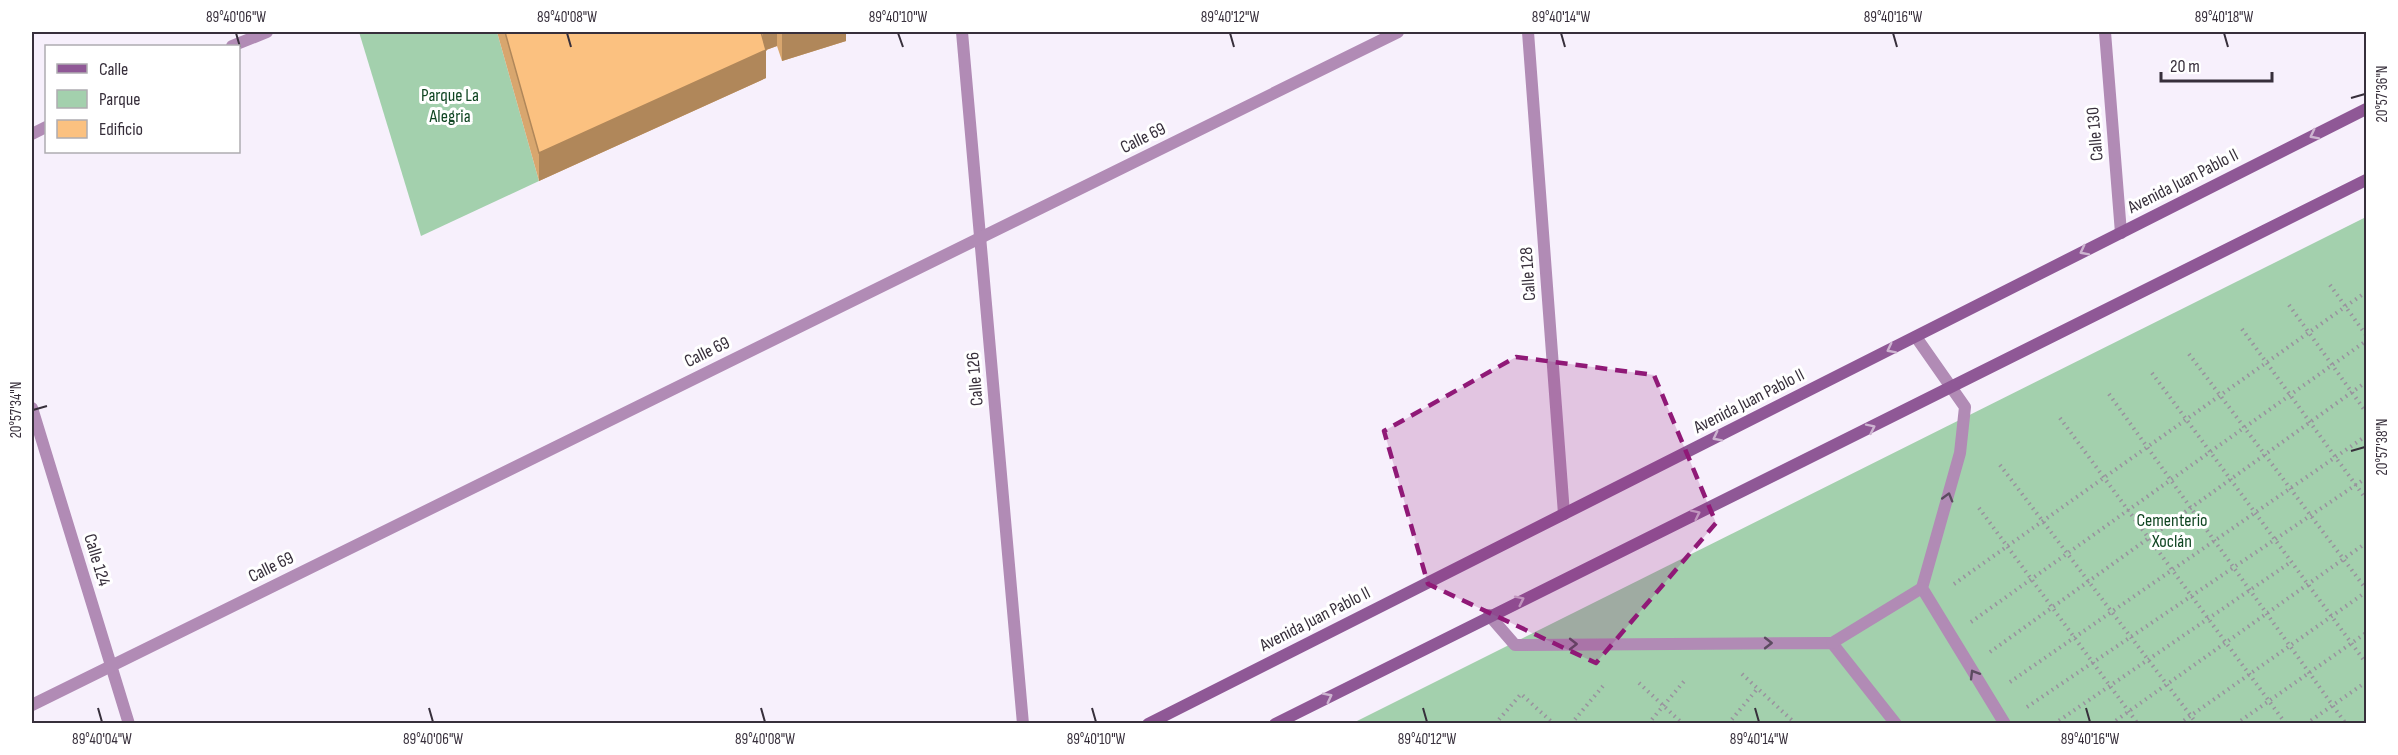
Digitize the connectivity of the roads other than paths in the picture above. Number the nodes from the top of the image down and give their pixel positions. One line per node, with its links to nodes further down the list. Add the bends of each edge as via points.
1 (267, 32): 6 (street)
2 (962, 32): 10 (street, Calle 126)
3 (1398, 32): 10 (street, Calle 69)
4 (1528, 32): 14 (street, Calle 128)
5 (2105, 32): 9 (street, Calle 130)
6 (234, 45)
7 (2367, 109): 9 (main road, Avenida Juan Pablo II, one-way to 9)
8 (2367, 180): 12 (main road)
9 (2121, 233): 11 (main road, Avenida Juan Pablo II, one-way to 11)
10 (980, 238): 18 (street, Calle 69); 21 (street, Calle 126)
11 (1916, 337): 12 (street); 14 (main road, Avenida Juan Pablo II, one-way to 14)
12 (1953, 388): 15 (street, one-way to 12, via 1960,453 1965,407); 16 (main road, one-way to 12)
13 (32, 408): 18 (street, Calle 124)
14 (1564, 514): 22 (main road, Avenida Juan Pablo II)
15 (1922, 588): 17 (street); 25 (street, one-way to 15)
16 (1489, 615): 17 (street, one-way to 17, via 1515,645); 23 (main road, one-way to 16)
17 (1832, 643): 24 (street)
18 (111, 666): 19 (street, Calle 69); 20 (street, Calle 124)
19 (32, 705)
20 (129, 723)
21 (1023, 723)
22 (1148, 723)
23 (1275, 723)
24 (1896, 723)
25 (2005, 723)

